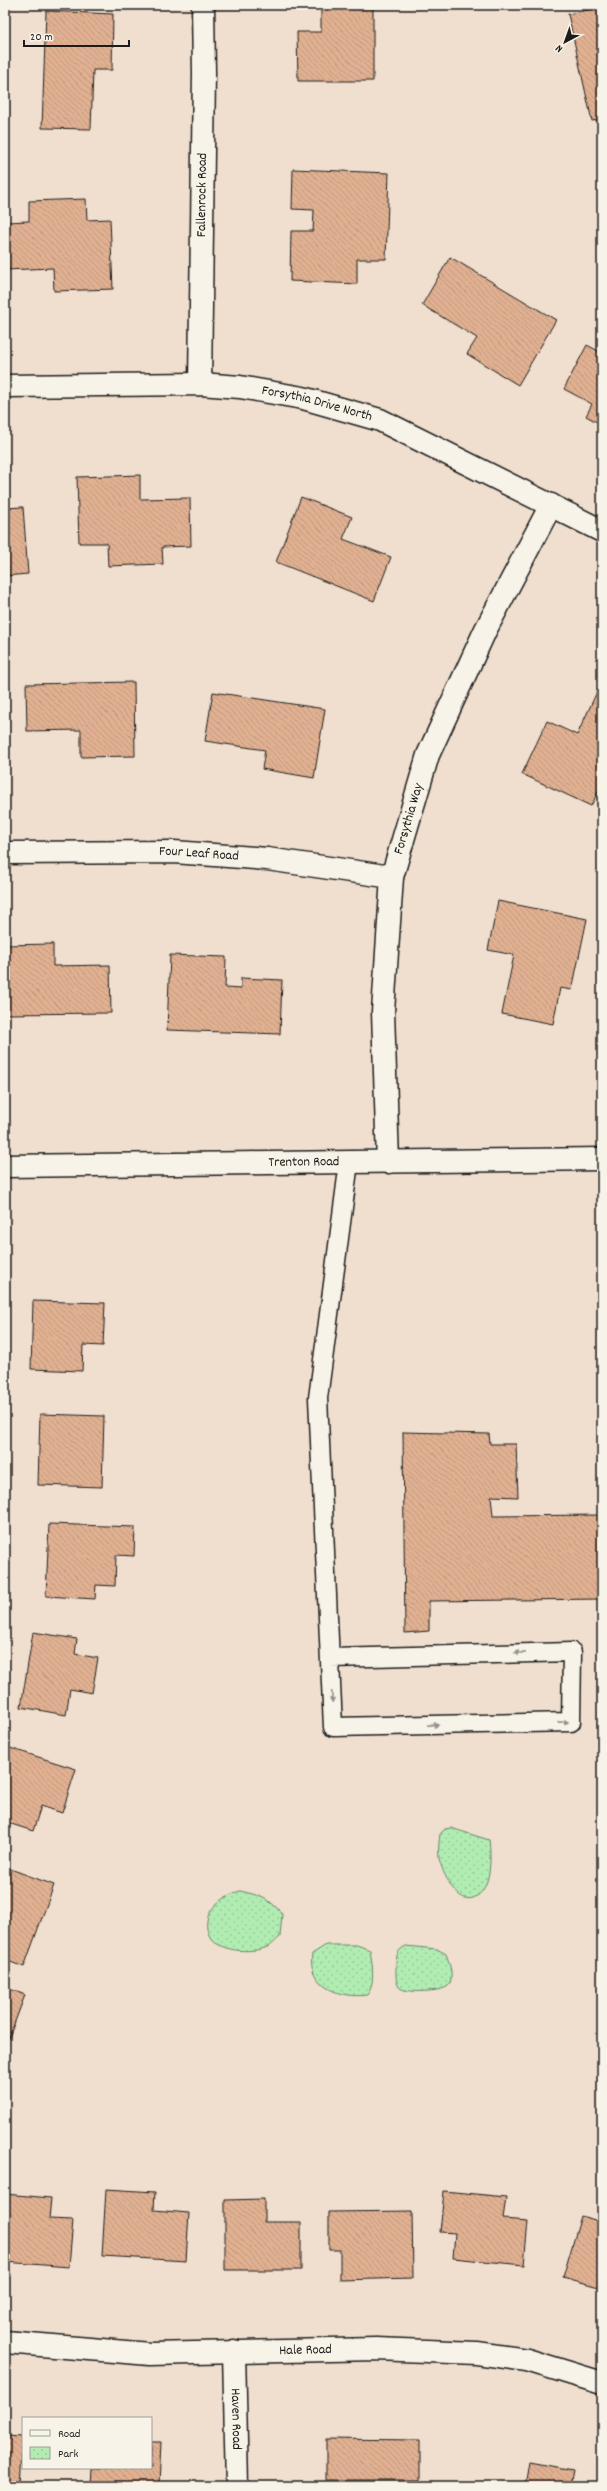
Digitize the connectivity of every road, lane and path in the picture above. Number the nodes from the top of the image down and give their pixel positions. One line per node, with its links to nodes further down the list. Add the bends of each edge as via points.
1 (203, 5): 2 (street, Fallenrock Road)
2 (200, 384): 3 (street, Forsythia Drive North); 4 (street, Forsythia Drive North, via 240,387 303,398 380,420)
3 (5, 386)
4 (551, 505): 5 (street, Forsythia Drive North); 7 (street, Forsythia Way, via 485,631 428,755)
5 (602, 531)
6 (5, 853): 7 (street, Four Leaf Road, via 174,852 267,859)
7 (392, 877): 10 (street, Forsythia Way, via 383,1012)
8 (602, 1159): 10 (street, Trenton Road)
9 (349, 1162): 10 (street, Trenton Road); 11 (street, Trenton Road); 12 (lane, via 318,1398)
10 (388, 1162)
11 (5, 1166)
12 (330, 1658): 12 (lane, one-way to 12, via 333,1727 572,1722 572,1652)
13 (5, 2342): 14 (street, Hale Road, via 150,2354)
14 (234, 2351): 15 (street, Hale Road, via 376,2349 477,2353 527,2360); 16 (street, Haven Road)
15 (602, 2383)
16 (237, 2486)

